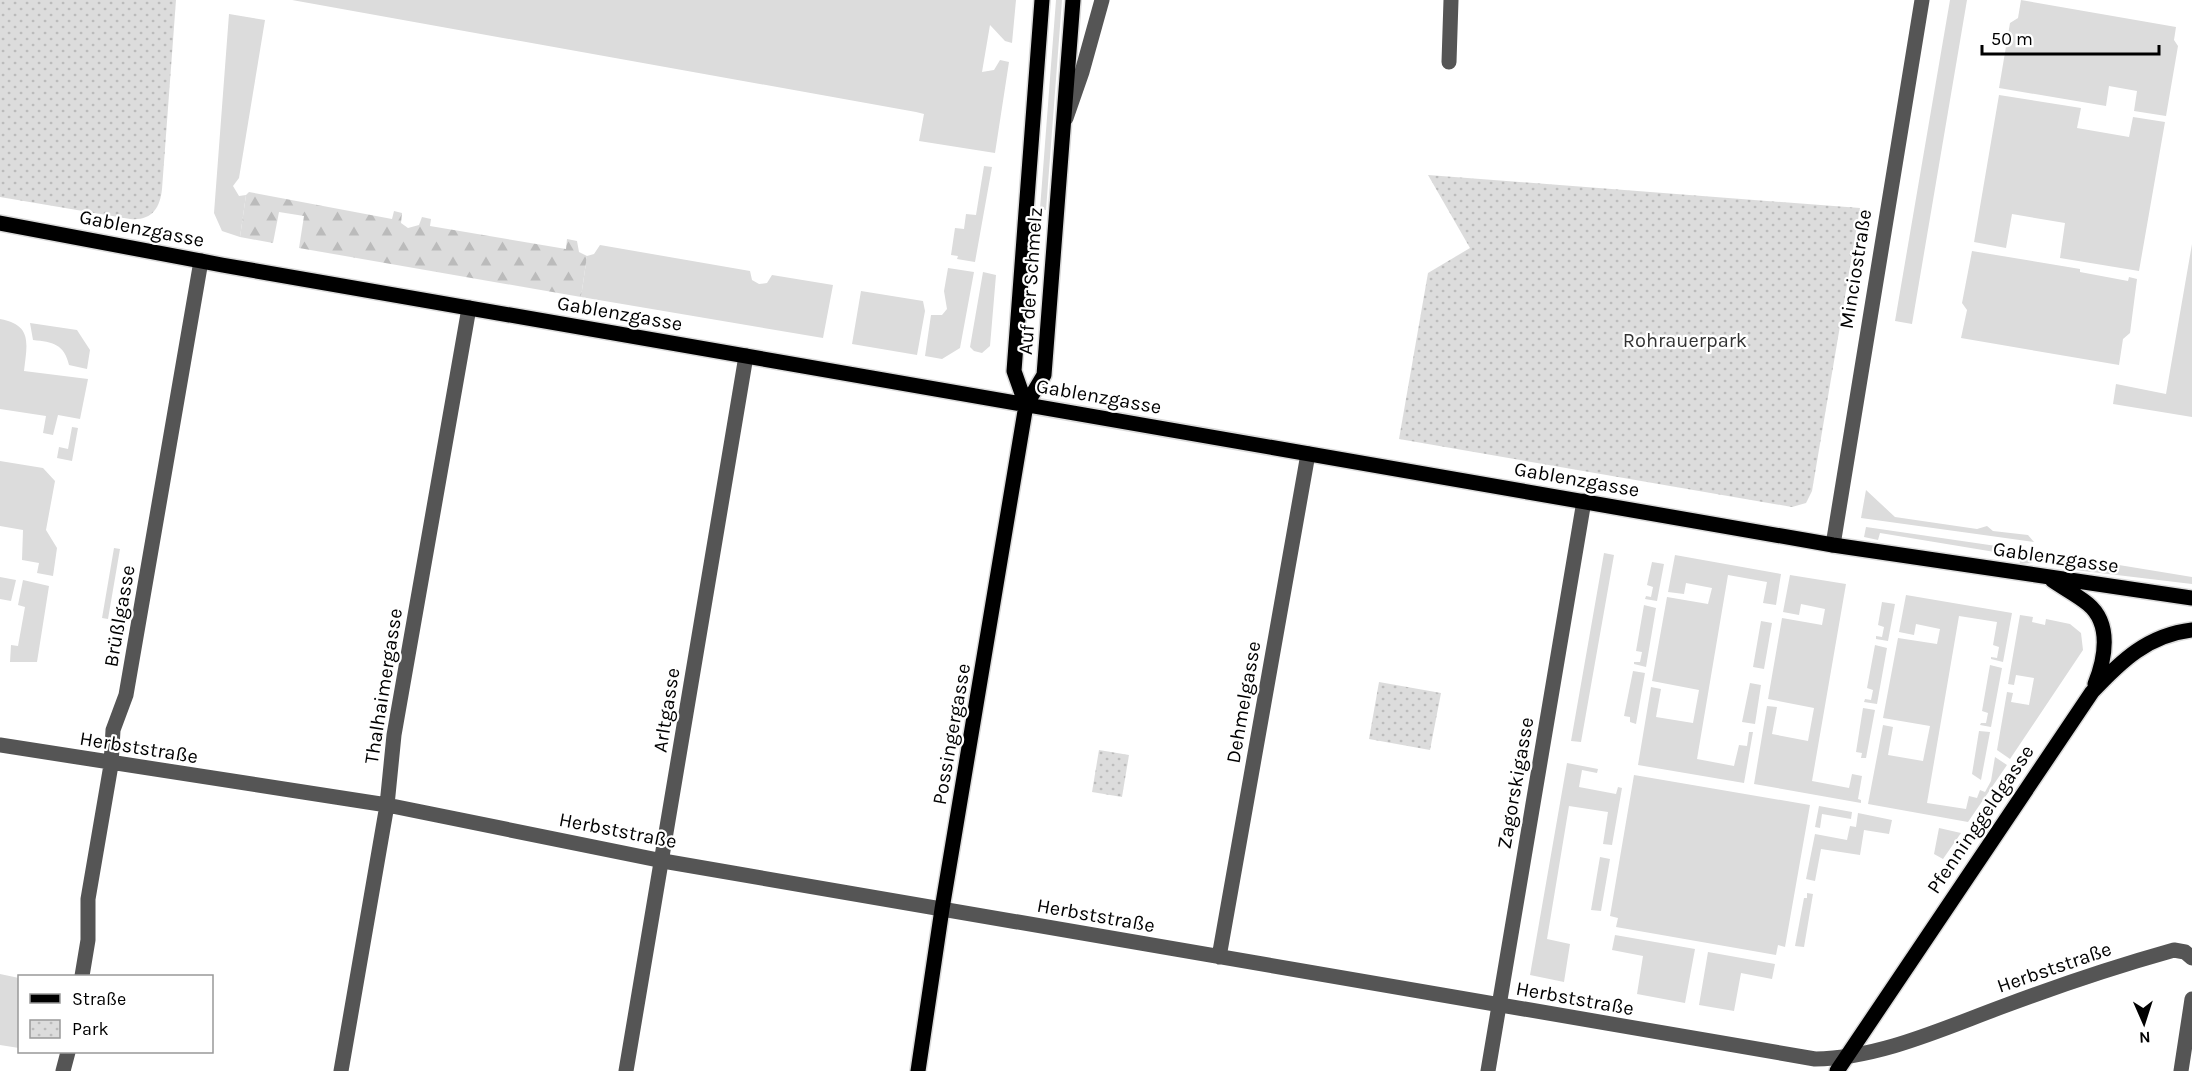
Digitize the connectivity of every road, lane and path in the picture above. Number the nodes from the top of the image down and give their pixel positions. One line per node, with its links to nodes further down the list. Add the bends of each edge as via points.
1 (1042, 0): 12 (main road, Auf der Schmelz, via 1014,371)
2 (1073, 0): 7 (main road, Auf der Schmelz)
3 (1102, 0): 7 (street)
4 (1451, 0): 6 (street)
5 (1922, 0): 15 (street, Minciostraße)
6 (1449, 62)
7 (1063, 126): 12 (main road, Auf der Schmelz, via 1044,375)
8 (0, 223): 9 (main road, Gablenzgasse)
9 (201, 261): 10 (main road, Gablenzgasse); 21 (street, Brüßlgasse, via 126,695 113,730)
10 (468, 308): 11 (main road, Gablenzgasse); 22 (street, Thalhaimergasse, via 394,735)
11 (746, 356): 12 (main road, Gablenzgasse); 23 (street, Arltgasse)
12 (1026, 405): 13 (main road, Gablenzgasse); 24 (main road, Possingergasse)
13 (1308, 454): 14 (main road, Gablenzgasse); 25 (street, Dehmelgasse)
14 (1584, 501): 15 (main road, Gablenzgasse); 29 (street, Zagorskigasse)
15 (1833, 545): 16 (main road, Gablenzgasse)
16 (2047, 577): 17 (main road, Gablenzgasse); 19 (main road, via 2090,605 2099,621 2105,651)
17 (2192, 598)
18 (2192, 630): 19 (main road, Pfenninggeldgasse, via 2136,649)
19 (2092, 692): 31 (main road, Pfenninggeldgasse)
20 (0, 745): 21 (street, Herbststraße)
21 (111, 765): 22 (street, Herbststraße); 27 (street, Brüßlgasse, via 88,899 88,940)
22 (387, 805): 23 (street, Herbststraße); 33 (street, Thalhaimergasse)
23 (663, 861): 24 (street, Herbststraße); 34 (street, Arltgasse)
24 (942, 909): 25 (street, Herbststraße); 35 (main road, Possingergasse)
25 (1219, 957): 29 (street, Herbststraße)
26 (2192, 958): 31 (street, Herbststraße, via 2174,950)
27 (82, 975)
28 (2192, 999): 37 (street)
29 (1499, 1006): 31 (street, Herbststraße); 36 (street, Zagorskigasse)
30 (68, 1053): 32 (street)
31 (1841, 1065)
32 (63, 1071)
33 (341, 1071)
34 (626, 1071)
35 (918, 1071)
36 (1488, 1071)
37 (2181, 1071)

